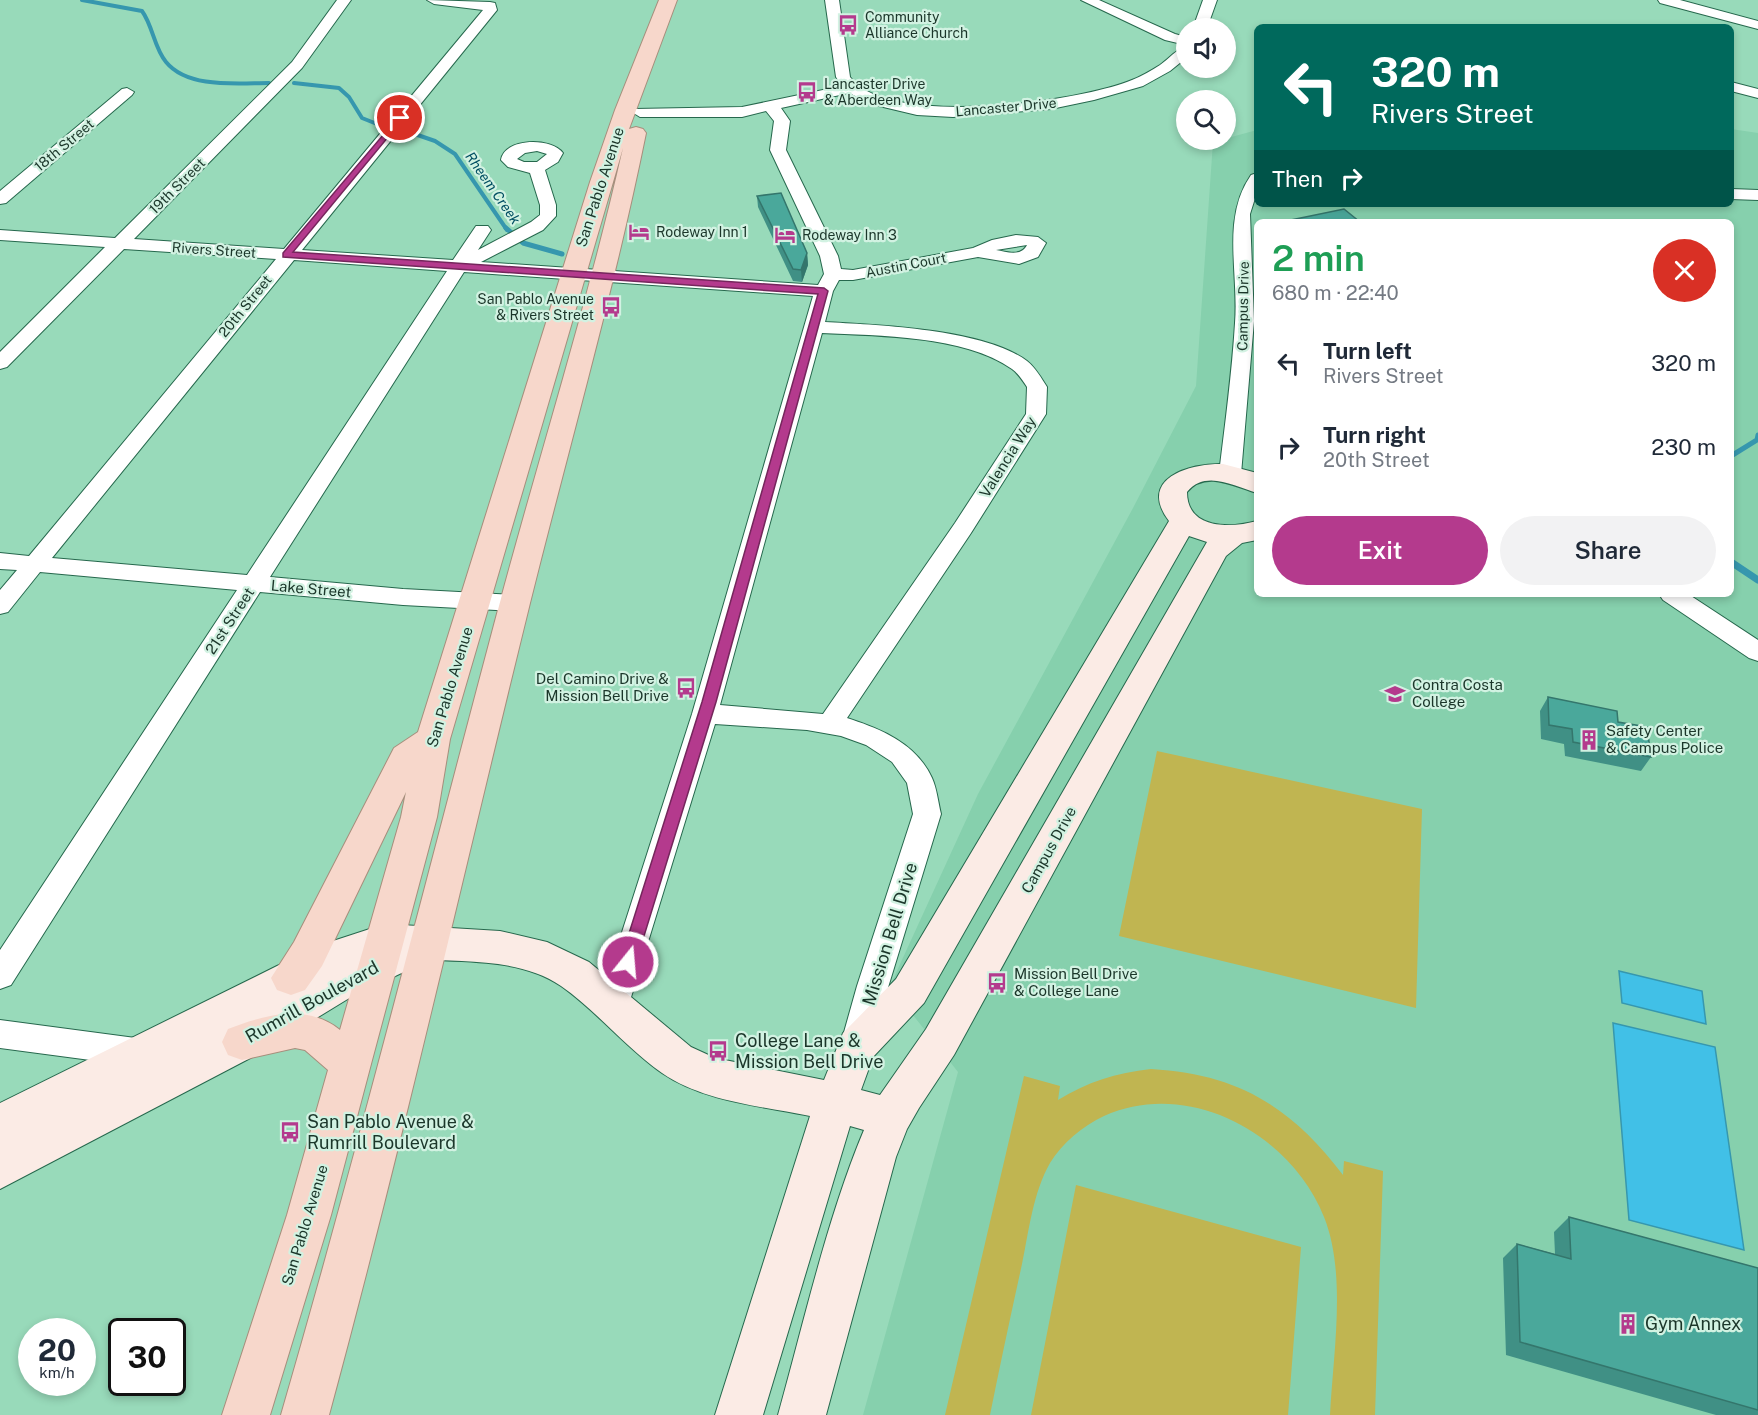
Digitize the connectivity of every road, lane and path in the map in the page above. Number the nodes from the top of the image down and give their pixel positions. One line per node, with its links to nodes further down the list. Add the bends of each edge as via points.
1 (344, 0): 27 (street, 19th Street, via 297,65)
2 (434, 0): 29 (street, 20th Street, via 490,6 490,10)
3 (668, 0): 31 (main road, San Pablo Avenue, via 625,110)
4 (681, 0): 20 (main road, San Pablo Avenue)
5 (832, 0): 16 (street, via 843,77)
6 (1089, 0): 13 (street)
7 (1210, 0): 10 (street)
8 (1665, 0): 9 (street)
9 (1704, 12): 11 (street); 12 (street)
10 (1204, 18)
11 (1690, 22)
12 (1758, 25)
13 (1176, 38)
14 (1176, 59): 16 (street, Lancaster Drive, via 1138,83 1051,104 953,112 917,110 880,102)
15 (1734, 87): 18 (street)
16 (851, 88): 19 (street)
17 (127, 92): 25 (street, 18th Street)
18 (1758, 94)
19 (770, 107): 20 (street, via 742,112); 33 (street, via 782,121 778,150 830,256)
20 (640, 112): 32 (main road, San Pablo Avenue)
21 (536, 167): 30 (street, 21st Street, via 548,216 537,226 490,238)
22 (1254, 182): 36 (street, Campus Drive, via 1242,214 1245,321)
23 (1734, 194): 24 (street)
24 (1758, 195)
25 (0, 199)
26 (0, 235): 27 (street, Rivers Street)
27 (121, 243): 29 (street, Rivers Street); 35 (street, 19th Street)
28 (978, 252): 33 (street, Austin Court)
29 (286, 255): 30 (street, Rivers Street); 41 (street, 20th Street)
30 (460, 266): 31 (street, Rivers Street); 42 (street, 21st Street)
31 (572, 274): 32 (street, Rivers Street); 44 (main road, San Pablo Avenue)
32 (605, 276): 33 (street, Rivers Street); 45 (main road, San Pablo Avenue)
33 (828, 283): 34 (street)
34 (813, 327): 48 (street); 49 (street, Valencia Way, via 907,333 973,345 1018,365 1031,376 1040,394 1036,414 1024,434)
35 (0, 363)
36 (1230, 474): 37 (street); 38 (street, via 1201,473 1179,483 1173,501)
37 (1254, 483)
38 (1184, 520): 39 (street, via 1202,530); 58 (street, via 910,991)
39 (1246, 533): 62 (street, Campus Drive, via 1223,541 1215,550 1003,932)
40 (0, 561): 41 (street, Lake Street)
41 (35, 564): 42 (street, Lake Street); 46 (street, 20th Street)
42 (254, 584): 44 (street, Lake Street); 53 (street, 21st Street)
43 (1676, 597): 47 (street)
44 (476, 602): 45 (street, Lake Street); 50 (main road, San Pablo Avenue)
45 (516, 603): 51 (main road, San Pablo Avenue)
46 (0, 606)
47 (1758, 652)
48 (705, 714): 49 (street, Mission Bell Drive); 55 (street)
49 (830, 723): 58 (street, Mission Bell Drive, via 876,738 897,751 913,768 926,798 927,814)
50 (433, 739): 52 (main road, San Pablo Avenue, via 419,817); 54 (main road, via 406,757 308,954)
51 (430, 941): 52 (street, Rumrill Boulevard); 55 (street, via 508,949 547,958 575,974); 66 (main road, San Pablo Avenue)
52 (381, 953): 54 (street, Rumrill Boulevard, via 347,952); 57 (street, Rumrill Boulevard, via 337,985); 60 (main road, San Pablo Avenue)
53 (0, 976)
54 (291, 978): 59 (street, Rumrill Boulevard)
55 (613, 1007): 61 (street, via 677,1060 710,1076)
56 (0, 1034): 59 (street)
57 (242, 1042): 60 (main road, via 295,1030 315,1034); 64 (street, Rumrill Boulevard)
58 (857, 1046): 61 (street, Mission Bell Drive)
59 (143, 1053): 63 (street, Rumrill Boulevard)
60 (351, 1064): 65 (main road, San Pablo Avenue, via 309,1215)
61 (836, 1102): 62 (street); 67 (street, Mission Bell Drive)
62 (890, 1118): 68 (street, via 874,1157)
63 (0, 1125)
64 (0, 1168)
65 (246, 1415)
66 (305, 1415)
67 (739, 1415)
68 (802, 1415)

